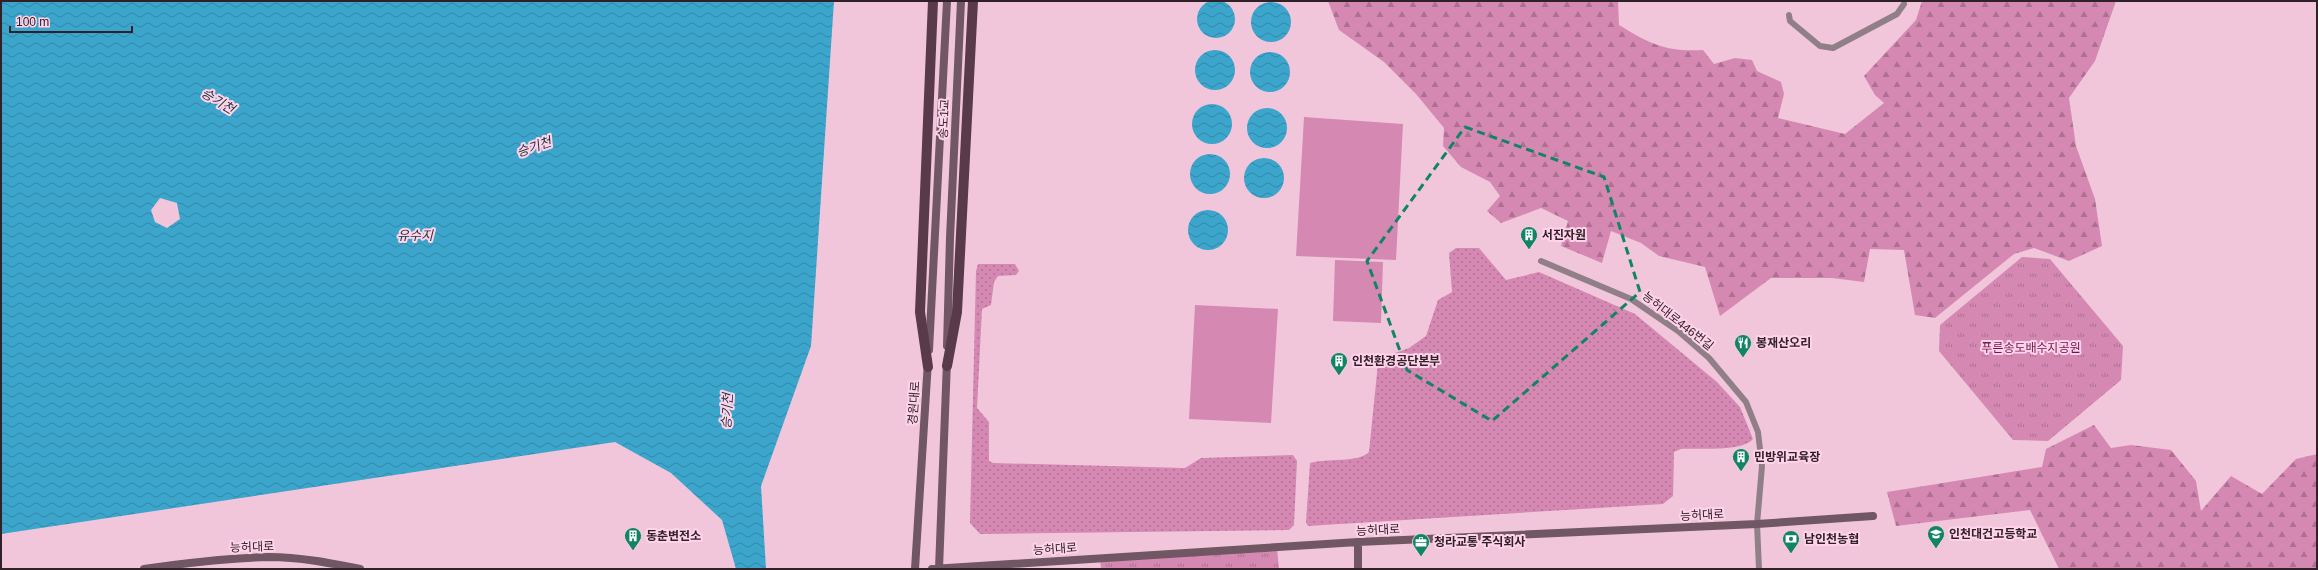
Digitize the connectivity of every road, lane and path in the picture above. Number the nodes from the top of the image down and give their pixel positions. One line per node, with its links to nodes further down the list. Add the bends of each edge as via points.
1 (933, 1): 10 (main road, via 920,312)
2 (947, 1): 7 (main road, 송도1교)
3 (961, 1): 9 (main road, 송도1교)
4 (972, 1): 9 (main road, via 956,312)
5 (1904, 4): 6 (street, via 1897,14 1833,48 1820,46 1790,21)
6 (1789, 15)
7 (934, 238): 10 (main road, 경원대로)
8 (1541, 261): 12 (street, 능허대로446번길, via 1631,299 1678,331 1709,358 1746,402 1758,432 1762,466)
9 (947, 366): 19 (main road)
10 (928, 367): 17 (main road, 경원대로)
11 (1873, 516): 12 (main road, 능허대로)
12 (1757, 524): 13 (main road, 능허대로); 21 (street, 능허대로446번길)
13 (1358, 542): 19 (main road, 능허대로); 20 (main road)
14 (181, 566): 15 (main road, 능허대로); 16 (main road, 능허대로, via 270,557 318,561)
15 (144, 569)
16 (360, 569)
17 (915, 569)
18 (932, 569): 19 (main road, 능허대로)
19 (939, 569)
20 (1358, 569)
21 (1759, 569)

